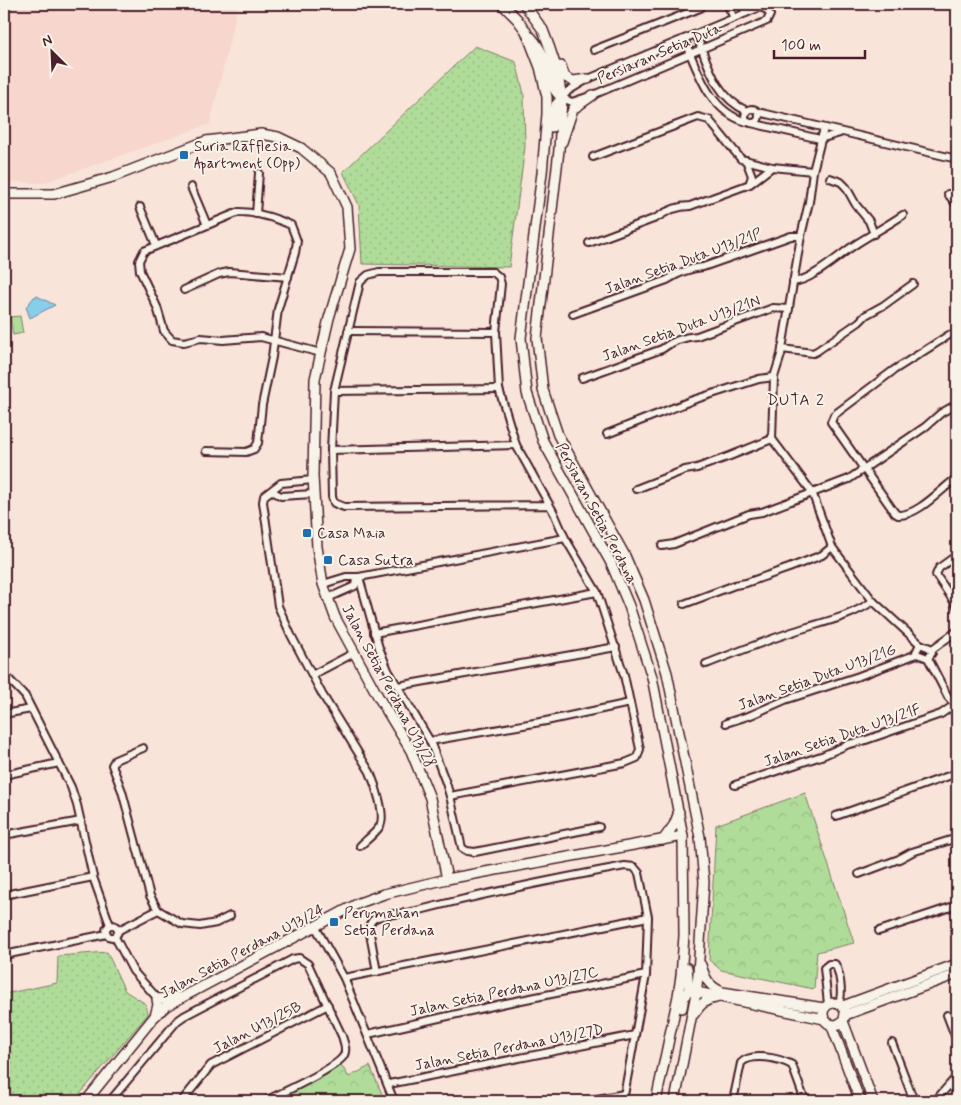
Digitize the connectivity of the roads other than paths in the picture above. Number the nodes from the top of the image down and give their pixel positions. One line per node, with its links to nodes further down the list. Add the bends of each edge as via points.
1 (502, 4): 8 (main road, Persiaran Setia Perdana)
2 (524, 4): 11 (main road, Persiaran Setia Perdana, via 543,30)
3 (727, 4): 7 (street)
4 (741, 4): 6 (street)
5 (702, 6): 13 (street)
6 (746, 13): 7 (street, Persiaran Setia Duta); 12 (street, Persiaran Setia Duta, via 762,8 770,15 767,21)
7 (734, 18): 9 (street, Persiaran Setia Duta)
8 (526, 31): 17 (main road, via 540,47 552,87); 31 (main road, Persiaran Setia Perdana, via 547,97)
9 (696, 34): 10 (street, Persiaran Setia Duta); 12 (street)
10 (684, 39): 14 (street); 15 (street, Persiaran Setia Duta)
11 (549, 46): 15 (main road, via 566,77 573,81); 17 (main road, Persiaran Setia Perdana)
12 (702, 49): 14 (street, Persiaran Setia Duta); 18 (street, via 715,82 725,97)
13 (594, 50)
14 (691, 54): 16 (street, Persiaran Setia Duta); 20 (street, via 705,87 722,109)
15 (588, 80): 17 (street, Persiaran Setia Duta)
16 (593, 95): 17 (street, Persiaran Setia Duta, via 572,102); 24 (main road, via 573,109)
17 (562, 98): 24 (main road, Persiaran Setia Perdana); 31 (main road, via 556,105 550,147)
18 (747, 111): 19 (street); 20 (street, via 745,115)
19 (758, 112): 20 (street, via 758,120); 21 (street)
20 (749, 123): 23 (street)
21 (824, 128): 22 (street); 23 (street)
22 (841, 132): 23 (street); 27 (street)
23 (820, 139): 29 (street)
24 (560, 150): 114 (main road, Persiaran Setia Perdana, via 537,338 542,390 558,435 625,556 644,600 667,673)
25 (594, 157): 26 (street, via 698,118 709,120 741,159)
26 (746, 160): 28 (street); 33 (street, via 752,176)
27 (957, 160)
28 (772, 167): 29 (street); 33 (street)
29 (813, 171): 43 (street)
30 (259, 173): 39 (street)
31 (542, 173): 111 (main road, Persiaran Setia Perdana, via 521,338 527,393 544,441 611,563 629,606 652,677)
32 (830, 178): 42 (street, via 846,187)
33 (750, 184): 44 (street, via 664,212)
34 (191, 188): 41 (street)
35 (4, 194): 57 (main road, Jalan Setia Perdana U13/28, via 54,194 113,177 206,141 261,134 278,137 301,148 331,173 347,207 349,220 350,249)
36 (948, 194): 37 (street)
37 (957, 205)
38 (140, 207): 45 (street)
39 (256, 214): 41 (street, via 239,212); 46 (street, via 291,224 297,241)
40 (903, 215): 42 (street)
41 (207, 225): 45 (street)
42 (874, 234): 47 (street, via 802,281)
43 (801, 236): 47 (street); 51 (street, Jalan Setia Duta U13/21P, via 791,236 693,268)
44 (589, 243)
45 (156, 245): 55 (street, via 144,251 138,266 164,330 172,340)
46 (288, 276): 49 (street, via 229,272); 55 (street, via 278,309)
47 (793, 282): 50 (street)
48 (913, 284): 56 (street, via 813,353)
49 (184, 290)
50 (789, 309): 56 (street); 59 (street, Jalan Setia Duta U13/21N, via 773,308 697,336 674,341)
51 (574, 314)
52 (348, 331): 53 (street); 53 (street, via 360,282 368,275 379,272 493,272 501,284); 61 (street)
53 (496, 332): 60 (street)
54 (949, 335): 68 (street, via 894,370 832,418 832,425)
55 (274, 339): 57 (street); 67 (street, via 256,446 246,452)
56 (782, 349): 58 (street)
57 (321, 353): 70 (main road, Jalan Setia Perdana U13/28, via 315,379)
58 (774, 376): 63 (street, via 674,407); 64 (street)
59 (582, 378)
60 (499, 390): 61 (street); 65 (street)
61 (334, 391): 66 (street)
62 (957, 404): 68 (street)
63 (607, 434)
64 (772, 439): 71 (street); 73 (street)
65 (516, 445): 66 (street); 75 (street)
66 (332, 450): 75 (street, via 332,497 344,508)
67 (206, 452)
68 (863, 469): 69 (street, via 898,515 911,513); 73 (street, via 849,479)
69 (957, 478)
70 (313, 480): 72 (street, via 281,483); 74 (main road, Jalan Setia Perdana U13/28)
71 (636, 489)
72 (272, 491): 74 (street, via 281,496); 97 (street, via 264,496 263,502 278,606)
73 (812, 492): 77 (street); 78 (street)
74 (313, 494): 81 (main road, Jalan Setia Perdana U13/28)
75 (548, 505): 76 (street)
76 (566, 538): 80 (street); 82 (street)
77 (662, 546)
78 (832, 547): 84 (street); 85 (street, via 822,555 789,568)
79 (957, 555): 86 (street, via 939,568 936,575)
80 (357, 578): 81 (street, via 350,576); 83 (street, via 355,586); 88 (street)
81 (324, 584): 83 (main road, Jalan Setia Perdana U13/28)
82 (597, 592): 88 (street); 90 (street)
83 (328, 598): 92 (main road, Jalan Setia Perdana U13/28)
84 (873, 601): 89 (street); 95 (street, via 857,612)
85 (684, 604)
86 (957, 606)
87 (957, 631): 91 (street)
88 (374, 633): 98 (street, via 388,670)
89 (920, 644): 91 (street); 93 (street)
90 (616, 647): 98 (street); 99 (street)
91 (931, 650): 94 (street)
92 (354, 653): 97 (street); 123 (main road, Jalan Setia Perdana U13/28, via 411,751 430,798)
93 (917, 654): 94 (street); 103 (street, Jalan Setia Duta U13/21G)
94 (928, 658): 100 (street)
95 (706, 664)
96 (4, 674): 101 (street, via 25,696)
97 (312, 675): 120 (street, via 374,782 382,815 380,827)
98 (398, 686): 104 (street)
99 (630, 703): 104 (street); 110 (street, via 640,749 633,761)
100 (956, 706): 109 (street, Jalan Setia Duta U13/21F)
101 (31, 708): 102 (street); 106 (street)
102 (4, 714)
103 (726, 723)
104 (430, 741): 110 (street)
105 (143, 748): 131 (street, via 115,760 112,765 150,896)
106 (59, 763): 108 (street); 113 (street)
107 (957, 773): 112 (street)
108 (4, 775)
109 (735, 785)
110 (450, 796): 115 (street, via 462,848 467,851)
111 (678, 812): 117 (main road, Persiaran Setia Perdana); 119 (main road, via 674,825)
112 (836, 816)
113 (81, 821): 116 (street); 126 (street)
114 (697, 822): 117 (main road); 121 (main road, Persiaran Setia Perdana)
115 (600, 827)
116 (4, 835)
117 (683, 836): 119 (main road, Jalan Setia Perdana U13/24); 121 (main road); 122 (main road, Persiaran Setia Perdana)
118 (957, 838): 124 (street)
119 (663, 840): 122 (main road, via 676,845); 125 (main road, Jalan Setia Perdana U13/24)
120 (360, 846)
121 (701, 849): 142 (main road, Persiaran Setia Perdana, via 704,882)
122 (683, 858): 133 (main road, Persiaran Setia Perdana)
123 (444, 866): 125 (main road); 127 (main road, Jalan Setia Perdana U13/28); 128 (main road)
124 (859, 874)
125 (462, 876): 127 (main road, Jalan Setia Perdana U13/24)
126 (93, 877): 129 (street); 135 (street)
127 (447, 879): 128 (main road, Jalan Setia Perdana U13/24)
128 (432, 882): 136 (main road, Jalan Setia Perdana U13/24, via 359,903)
129 (4, 895)
130 (957, 905): 138 (street)
131 (158, 910): 132 (street, via 182,924 200,926); 137 (street)
132 (230, 916)
133 (684, 917): 148 (main road, via 688,944 686,976); 164 (main road, Persiaran Setia Perdana, via 678,996)
134 (648, 918): 144 (street); 144 (street, via 639,873 634,867 625,866 459,899 372,920 369,928); 146 (street)
135 (110, 925): 137 (street); 139 (street)
136 (315, 926): 147 (street); 150 (main road, Jalan Setia Perdana U13/24)
137 (119, 930): 140 (street)
138 (879, 931)
139 (107, 934): 140 (street); 141 (street)
140 (115, 936): 151 (street, via 133,971)
141 (4, 955)
142 (699, 959): 148 (main road, Persiaran Setia Perdana); 149 (main road, via 710,986)
143 (957, 964): 155 (main road)
144 (377, 972): 147 (street)
145 (957, 974): 155 (main road)
146 (646, 975): 160 (street, Jalan Setia Perdana U13/27C); 161 (street)
147 (344, 978): 160 (street)
148 (694, 990): 149 (main road); 158 (main road, Persiaran Setia Perdana); 164 (main road, via 684,997 675,1034)
149 (720, 994): 154 (main road); 158 (main road, via 699,1006); 159 (main road)
150 (181, 997): 151 (main road); 153 (main road, Jalan Setia Perdana U13/24)
151 (157, 999): 153 (street); 157 (main road)
152 (328, 1005): 169 (street, via 308,964 299,958 293,959 176,1021); 170 (street, Jalan U13/25B, via 212,1065); 171 (street, via 346,1048 343,1058)
153 (166, 1006): 157 (main road, Jalan Setia Perdana U13/24)
154 (826, 1006): 155 (main road, via 833,1002); 155 (street, via 824,968 835,964); 159 (main road, via 823,1015)
155 (842, 1011): 159 (main road, via 837,1024); 180 (main road)
156 (947, 1015): 162 (street)
157 (154, 1016): 168 (main road, Jalan Setia Perdana U13/24)
158 (691, 1019): 176 (main road, Persiaran Setia Perdana)
159 (828, 1022): 179 (main road)
160 (368, 1034): 166 (street)
161 (635, 1035): 166 (street, Jalan Setia Perdana U13/27D); 167 (street)
162 (957, 1041)
163 (892, 1043): 181 (street)
164 (666, 1050): 175 (main road, Persiaran Setia Perdana)
165 (957, 1076): 182 (street)
166 (388, 1084): 172 (street)
167 (624, 1094): 173 (street); 174 (street)
168 (86, 1101)
169 (110, 1101)
170 (182, 1101)
171 (265, 1101)
172 (394, 1101)
173 (586, 1101)
174 (623, 1101)
175 (656, 1101)
176 (675, 1101)
177 (733, 1101): 178 (street, via 740,1063 752,1057 792,1065)
178 (805, 1101)
179 (860, 1101)
180 (872, 1101)
181 (914, 1101)
182 (935, 1101)

